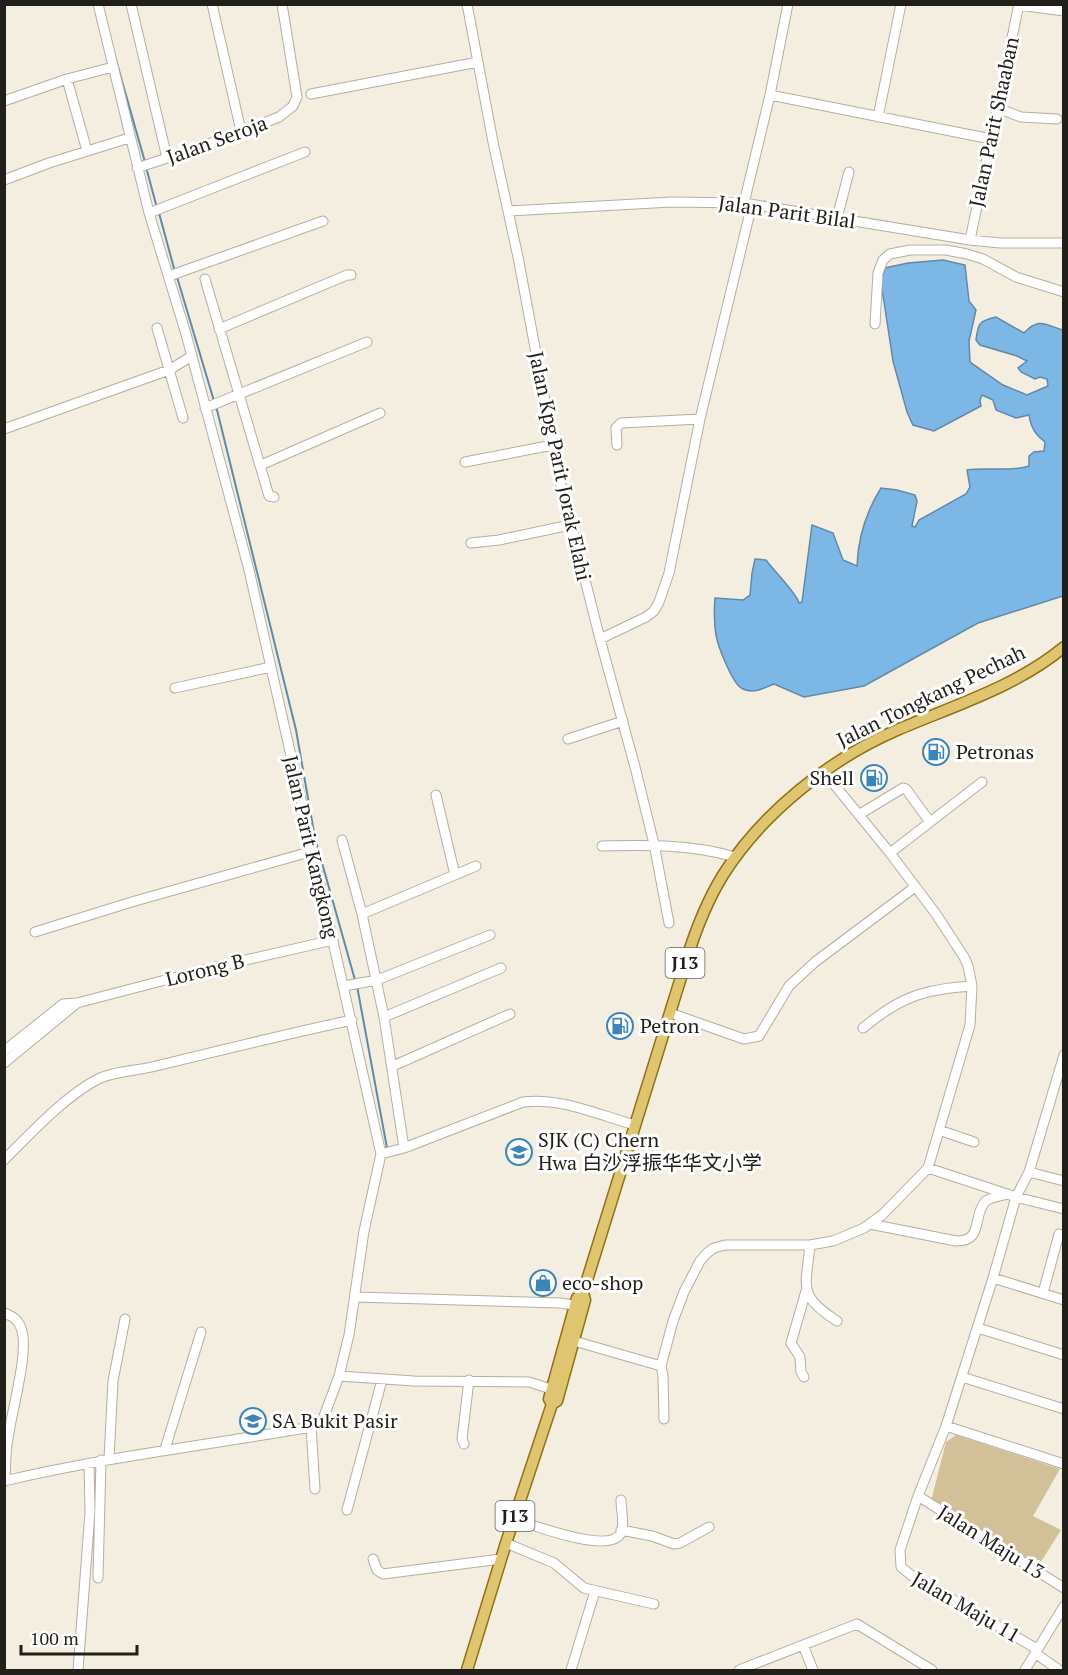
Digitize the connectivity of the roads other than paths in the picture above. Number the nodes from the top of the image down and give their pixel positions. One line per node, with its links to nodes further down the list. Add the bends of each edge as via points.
1 (98, 4): 11 (street, Jalan Parit Kangkong)
2 (131, 4): 24 (street)
3 (212, 4): 19 (street)
4 (282, 4): 19 (street, Jalan Seroja, via 297,97 293,106 279,117)
5 (467, 4): 10 (street, Jalan Kpg Parit Jorak Elahi)
6 (789, 4): 14 (street)
7 (902, 4): 17 (street)
8 (1022, 5): 9 (street); 16 (street, Jalan Parit Shaaban)
9 (1064, 11)
10 (473, 63): 13 (street); 30 (street, Jalan Kpg Parit Jorak Elahi)
11 (113, 67): 12 (street); 20 (street, Jalan Parit Kangkong)
12 (67, 79): 15 (street); 22 (street)
13 (311, 94)
14 (770, 95): 17 (street); 28 (street)
15 (4, 101)
16 (1000, 110): 18 (street, via 1021,117); 21 (street, Jalan Parit Shaaban)
17 (878, 117): 21 (street)
18 (1057, 119)
19 (241, 131): 24 (street, Jalan Seroja)
20 (129, 138): 22 (street); 25 (street, Jalan Parit Kangkong)
21 (990, 139): 33 (street, Jalan Parit Shaaban)
22 (87, 151): 27 (street)
23 (305, 152): 29 (street)
24 (167, 158): 25 (street, Jalan Seroja)
25 (143, 166): 29 (street, Jalan Parit Kangkong)
26 (849, 172): 31 (street)
27 (4, 180)
28 (748, 203): 30 (street, Jalan Parit Bilal, via 672,202); 31 (street, Jalan Parit Bilal); 49 (street)
29 (154, 211): 35 (street, Jalan Parit Kangkong)
30 (509, 211): 52 (street, Jalan Kpg Parit Jorak Elahi)
31 (837, 218): 33 (street, Jalan Parit Bilal)
32 (323, 221): 35 (street)
33 (970, 240): 34 (street, Jalan Parit Bilal)
34 (1064, 243)
35 (175, 274): 43 (street, Jalan Parit Kangkong)
36 (351, 275): 41 (street)
37 (205, 279): 41 (street)
38 (1064, 292): 39 (street, via 1016,277 967,254 910,250 890,254 883,260)
39 (875, 324)
40 (157, 328): 44 (street)
41 (219, 329): 45 (street)
42 (367, 342): 45 (street)
43 (192, 356): 44 (street); 46 (street, Jalan Parit Kangkong)
44 (169, 370): 48 (street); 50 (street)
45 (239, 394): 46 (street); 54 (street)
46 (208, 407): 60 (street, Jalan Parit Kangkong)
47 (380, 413): 54 (street)
48 (183, 418)
49 (700, 419): 51 (street, via 621,423 616,428); 58 (street, via 669,573 659,602 646,617)
50 (4, 429)
51 (617, 445)
52 (549, 446): 53 (street); 56 (street, Jalan Kpg Parit Jorak Elahi)
53 (465, 462)
54 (261, 465): 55 (street, via 269,496)
55 (274, 498)
56 (566, 525): 57 (street); 58 (street, Jalan Kpg Parit Jorak Elahi)
57 (471, 543)
58 (600, 639): 62 (street, Jalan Kpg Parit Jorak Elahi)
59 (1064, 647): 64 (main road, Jalan Tongkang Pechah / J13, via 1016,678 872,742)
60 (271, 667): 61 (street); 72 (street, Jalan Parit Kangkong)
61 (175, 688)
62 (622, 722): 63 (street); 70 (street, Jalan Kpg Parit Jorak Elahi)
63 (568, 739)
64 (824, 772): 67 (street); 74 (main road, Jalan Tongkang Pechah / J13, via 768,821)
65 (982, 782): 68 (street)
66 (436, 795): 76 (street)
67 (860, 814): 68 (street, via 903,788); 73 (street)
68 (930, 822): 73 (street)
69 (342, 840): 78 (street)
70 (654, 844): 71 (street); 74 (street); 79 (street, Jalan Kpg Parit Jorak Elahi)
71 (602, 846)
72 (313, 851): 80 (street); 82 (street, Jalan Parit Kangkong)
73 (890, 853): 77 (street)
74 (735, 857): 87 (main road, Jalan Tongkang Pechah / J13, via 704,912)
75 (476, 866): 76 (street)
76 (455, 875): 78 (street)
77 (915, 887): 86 (street, via 964,957); 87 (street, via 789,986 759,1036 744,1039)
78 (362, 914): 84 (street)
79 (669, 923)
80 (35, 932)
81 (490, 935): 84 (street)
82 (333, 940): 85 (street, Jalan Parit Kangkong); 91 (street, Lorong B, via 77,1003)
83 (501, 968): 89 (street)
84 (377, 980): 85 (street); 89 (street)
85 (348, 986): 90 (street, Jalan Parit Kangkong)
86 (972, 986): 92 (street, via 914,995 883,1011); 100 (street, via 970,1025)
87 (670, 1013): 99 (main road, Jalan Tongkang Pechah / J13)
88 (510, 1014): 96 (street)
89 (384, 1017): 96 (street)
90 (352, 1020): 103 (street, Jalan Parit Kangkong); 104 (street, via 100,1078 72,1097)
91 (45, 1023): 93 (street); 95 (street)
92 (863, 1028)
93 (4, 1051)
94 (1064, 1055): 97 (street)
95 (4, 1063)
96 (393, 1066): 102 (street)
97 (1053, 1089): 98 (street); 106 (street)
98 (1064, 1092)
99 (635, 1125): 102 (street, via 535,1100); 118 (main road, Jalan Tongkang Pechah / J13, via 583,1293 585,1300)
100 (939, 1130): 101 (street); 105 (street)
101 (974, 1142)
102 (404, 1148): 103 (street)
103 (381, 1154): 116 (street)
104 (4, 1160)
105 (928, 1168): 108 (street); 110 (street)
106 (1029, 1172): 107 (street); 108 (street)
107 (1064, 1181)
108 (1012, 1196): 109 (street); 110 (street, via 984,1203 973,1235 965,1241); 113 (street)
109 (1064, 1209)
110 (870, 1224): 112 (street, via 833,1241)
111 (1059, 1234): 115 (street)
112 (810, 1245): 114 (street); 126 (street, via 725,1245 707,1253 678,1306)
113 (993, 1278): 115 (street); 122 (street)
114 (806, 1292): 121 (street, via 813,1303); 128 (street, via 791,1343 800,1357)
115 (1043, 1293): 117 (street)
116 (355, 1297): 118 (street); 127 (street)
117 (1064, 1300)
118 (579, 1306): 124 (main road, Jalan Tongkang Pechah / J13); 132 (main road, Jalan Tongkang Pechah / J13)
119 (4, 1313): 142 (street, via 14,1317 22,1328 23,1338 20,1378 7,1441)
120 (125, 1319): 139 (street, via 113,1381)
121 (837, 1321)
122 (978, 1328): 125 (street); 129 (street)
123 (201, 1332): 138 (street)
124 (574, 1341): 126 (street); 132 (main road, Jalan Tongkang Pechah / J13)
125 (1064, 1355)
126 (661, 1366): 134 (street)
127 (339, 1376): 130 (street); 136 (street, via 323,1419)
128 (804, 1377)
129 (962, 1377): 133 (street); 135 (street)
130 (382, 1380): 131 (street); 146 (street)
131 (469, 1380): 132 (street, via 529,1382); 137 (street)
132 (556, 1390): 147 (main road, Jalan Tongkang Pechah / J13, via 549,1399 552,1404)
133 (1064, 1409)
134 (664, 1419)
135 (946, 1426): 141 (street); 144 (street)
136 (311, 1427): 138 (street); 143 (street)
137 (464, 1444)
138 (165, 1449): 139 (street)
139 (105, 1460): 140 (street); 153 (street)
140 (89, 1463): 142 (street); 160 (street, via 90,1512)
141 (1064, 1464)
142 (5, 1481)
143 (315, 1489)
144 (918, 1496): 154 (street, Jalan Maju 13); 159 (street, Jalan Maju 11, via 900,1550 901,1567)
145 (621, 1500): 149 (street)
146 (347, 1510)
147 (514, 1519): 149 (street, via 588,1540 609,1542); 150 (main road, Jalan Tongkang Pechah / J13)
148 (709, 1527): 149 (street, via 680,1544)
149 (621, 1530)
150 (506, 1543): 152 (main road, Jalan Tongkang Pechah / J13); 155 (street, via 554,1563 584,1588)
151 (374, 1559): 152 (street, via 377,1570 383,1574)
152 (501, 1559): 161 (main road, Jalan Tongkang Pechah / J13)
153 (98, 1578)
154 (1064, 1588)
155 (595, 1591): 156 (street); 162 (street)
156 (654, 1604)
157 (1064, 1606): 159 (street)
158 (803, 1645): 163 (street); 164 (street); 165 (street, via 857,1624)
159 (1036, 1651): 166 (street); 167 (street, Jalan Maju 11)
160 (78, 1671)
161 (466, 1671)
162 (571, 1671)
163 (738, 1671)
164 (813, 1671)
165 (932, 1671)
166 (1025, 1671)
167 (1059, 1671)

